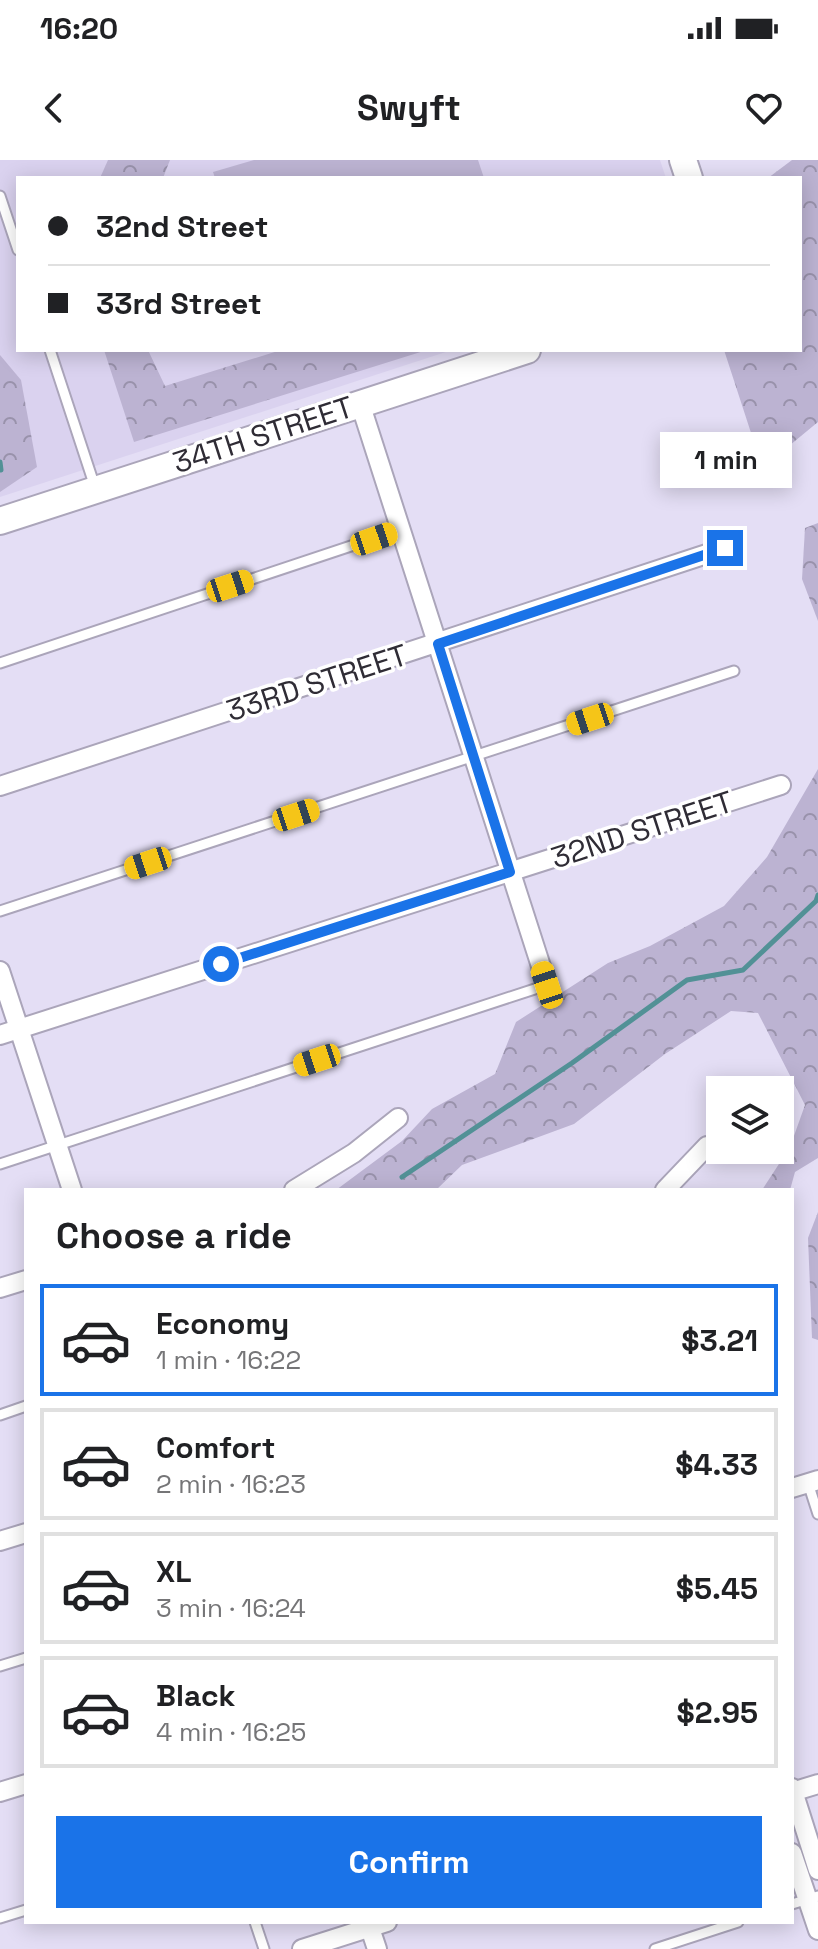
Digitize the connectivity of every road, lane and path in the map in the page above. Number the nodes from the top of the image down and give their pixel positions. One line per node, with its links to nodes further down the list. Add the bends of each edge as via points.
1 (0, 196): 2 (lane)
2 (16, 244)
3 (51, 352): 6 (lane)
4 (521, 352): 5 (street, 34TH STREET)
5 (360, 403): 6 (street, 34TH STREET); 8 (street)
6 (96, 490): 7 (street, 34TH STREET)
7 (0, 521)
8 (402, 529): 10 (street); 11 (lane)
9 (725, 548): 10 (street, 33RD STREET)
10 (438, 644): 13 (street); 15 (street, 33RD STREET)
11 (0, 663)
12 (734, 671): 13 (lane)
13 (474, 758): 16 (street); 17 (lane)
14 (781, 785): 16 (street, 32ND STREET)
15 (0, 786)
16 (510, 872): 19 (street); 20 (street, 32ND STREET)
17 (0, 911)
18 (0, 971): 20 (street)
19 (547, 985): 23 (lane)
20 (18, 1029): 21 (street, 32ND STREET); 23 (street)
21 (0, 1035)
22 (398, 1118): 27 (street)
23 (57, 1145): 25 (lane); 26 (street)
24 (706, 1147): 28 (street)
25 (0, 1164)
26 (71, 1188)
27 (297, 1188)
28 (667, 1188)
29 (24, 1281): 30 (street)
30 (0, 1288)
31 (24, 1407): 32 (lane)
32 (0, 1415)
33 (806, 1484): 34 (lane)
34 (818, 1514)
35 (24, 1534): 36 (street)
36 (0, 1541)
37 (24, 1659): 38 (lane)
38 (0, 1666)
39 (818, 1784): 41 (street)
40 (24, 1785): 42 (street)
41 (794, 1790)
42 (0, 1792)
43 (794, 1797): 45 (street)
44 (794, 1860): 46 (street)
45 (818, 1870)
46 (806, 1900): 52 (street)
47 (24, 1911): 48 (lane)
48 (0, 1918)
49 (256, 1924): 53 (lane)
50 (375, 1924): 54 (street); 55 (street)
51 (732, 1924): 56 (lane)
52 (818, 1930)
53 (264, 1949)
54 (302, 1949)
55 (377, 1949)
56 (655, 1949)

